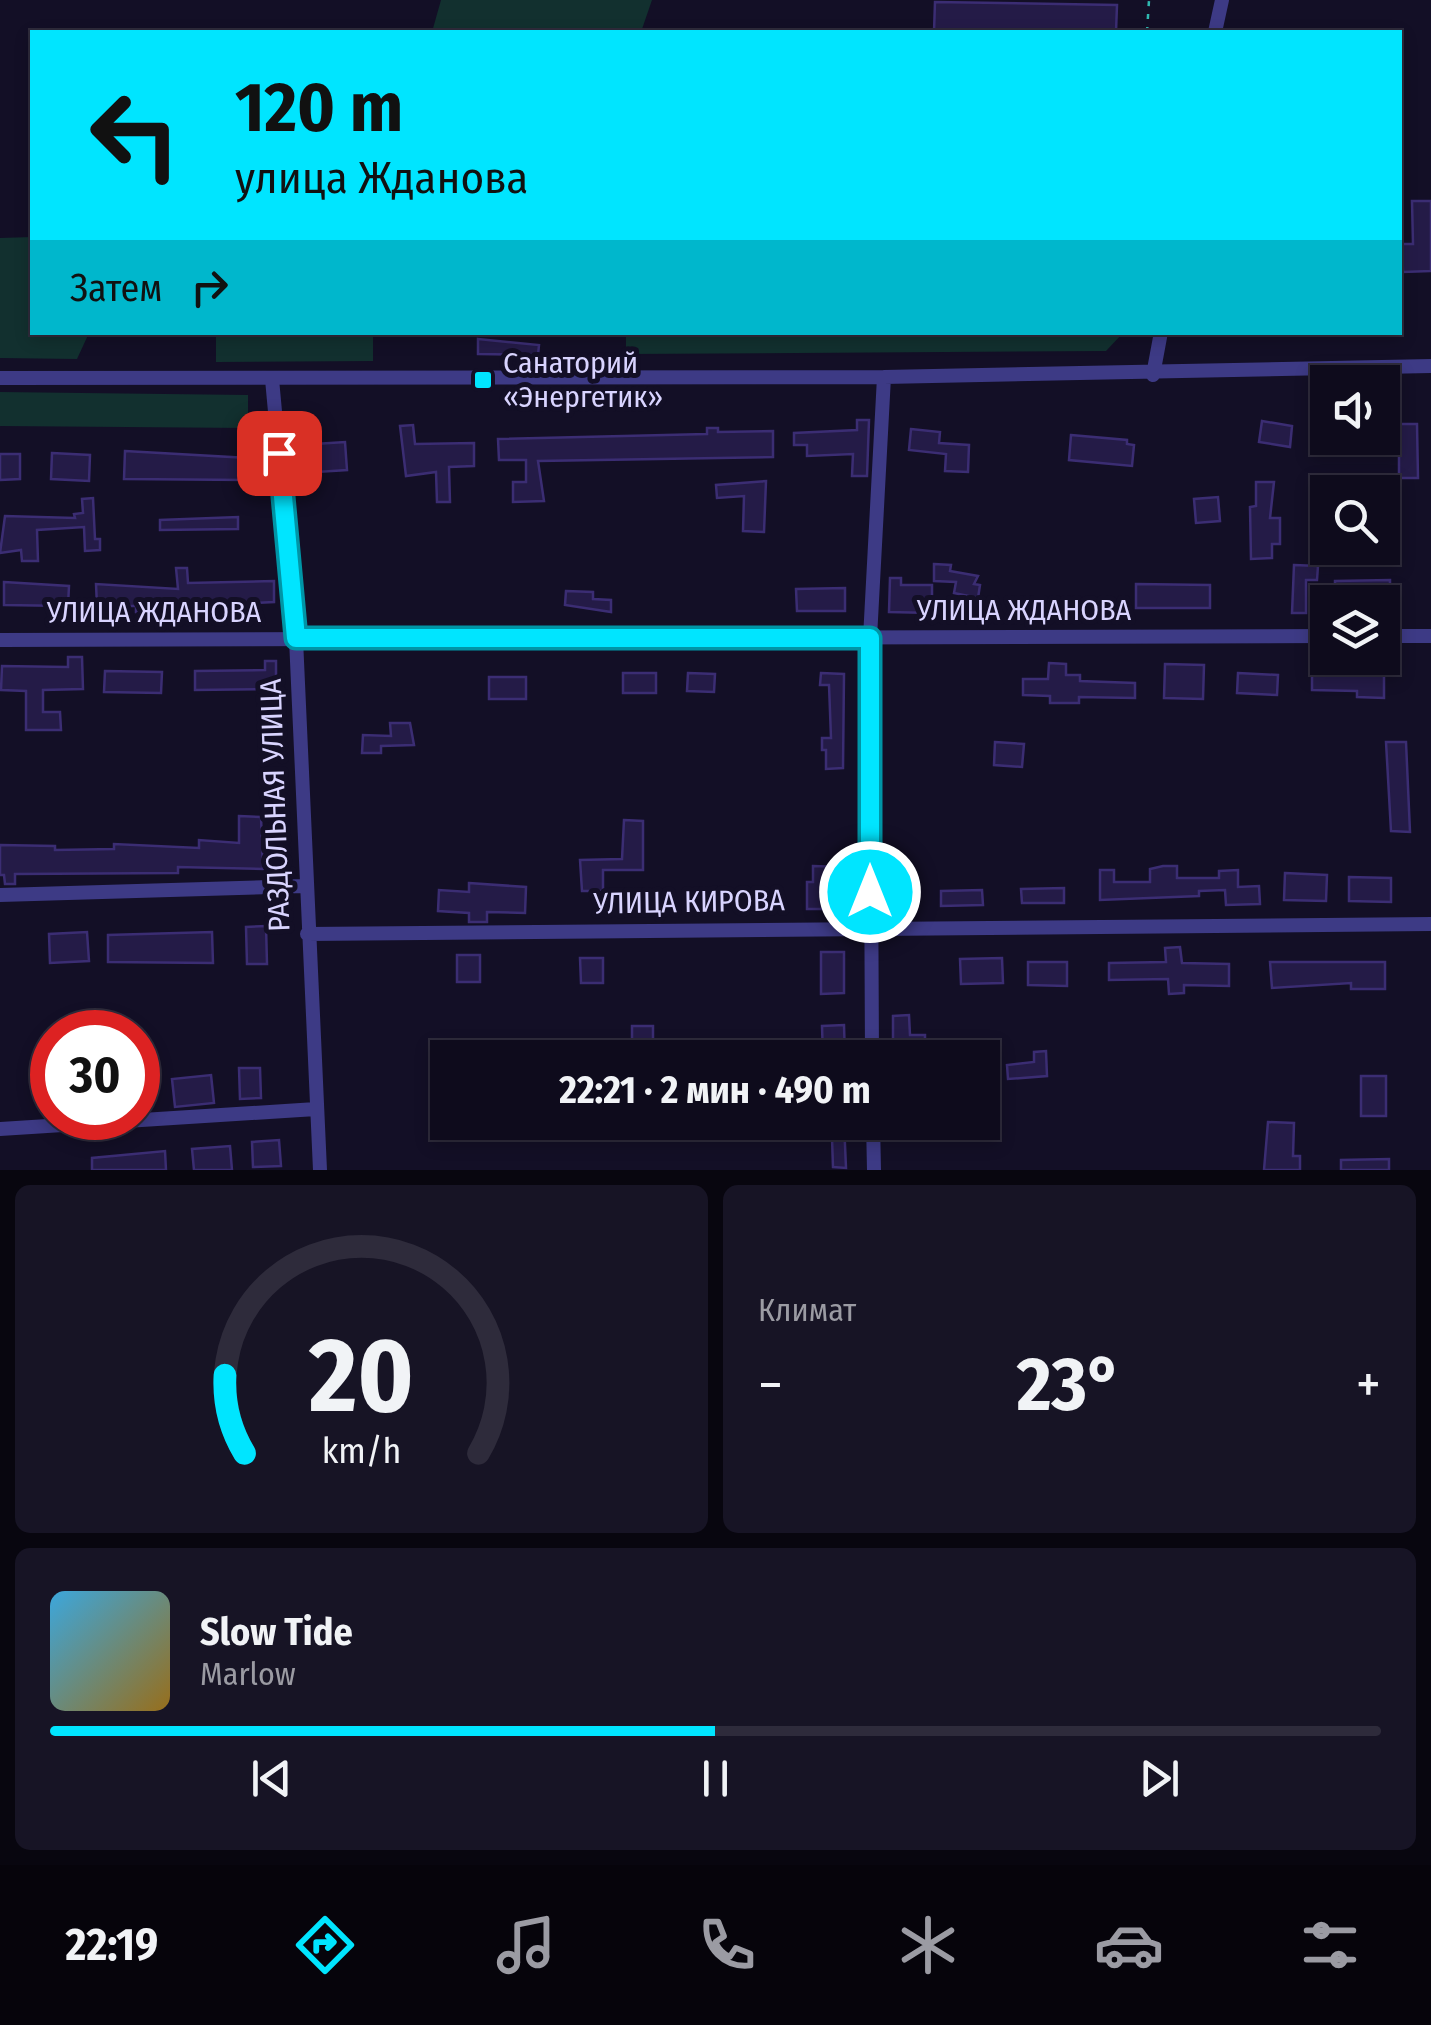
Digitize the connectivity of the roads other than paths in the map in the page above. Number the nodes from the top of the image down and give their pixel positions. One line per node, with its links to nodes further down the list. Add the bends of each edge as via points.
1 (1222, 0): 2 (street)
2 (1215, 30)
3 (1160, 335): 5 (street)
4 (1431, 366): 5 (street)
5 (1153, 375): 6 (street)
6 (884, 377): 8 (street); 13 (street)
7 (0, 378): 8 (street)
8 (272, 379): 12 (street, РАЗДОЛЬНАЯ УЛИЦА)
9 (1310, 636): 13 (street, УЛИЦА ЖДАНОВА)
10 (1400, 636): 11 (street)
11 (1431, 636)
12 (296, 638): 13 (street, УЛИЦА ЖДАНОВА); 14 (street, УЛИЦА ЖДАНОВА); 15 (street, РАЗДОЛЬНАЯ УЛИЦА)
13 (870, 638): 18 (street)
14 (0, 640)
15 (304, 886): 16 (street); 19 (street, РАЗДОЛЬНАЯ УЛИЦА)
16 (0, 894)
17 (1431, 924): 18 (street, УЛИЦА КИРОВА)
18 (870, 928): 19 (street, УЛИЦА КИРОВА); 20 (street)
19 (307, 934): 21 (street, РАЗДОЛЬНАЯ УЛИЦА)
20 (872, 1040)
21 (316, 1109): 22 (street); 24 (street, РАЗДОЛЬНАЯ УЛИЦА)
22 (0, 1129)
23 (873, 1140): 25 (street)
24 (320, 1170)
25 (874, 1170)

